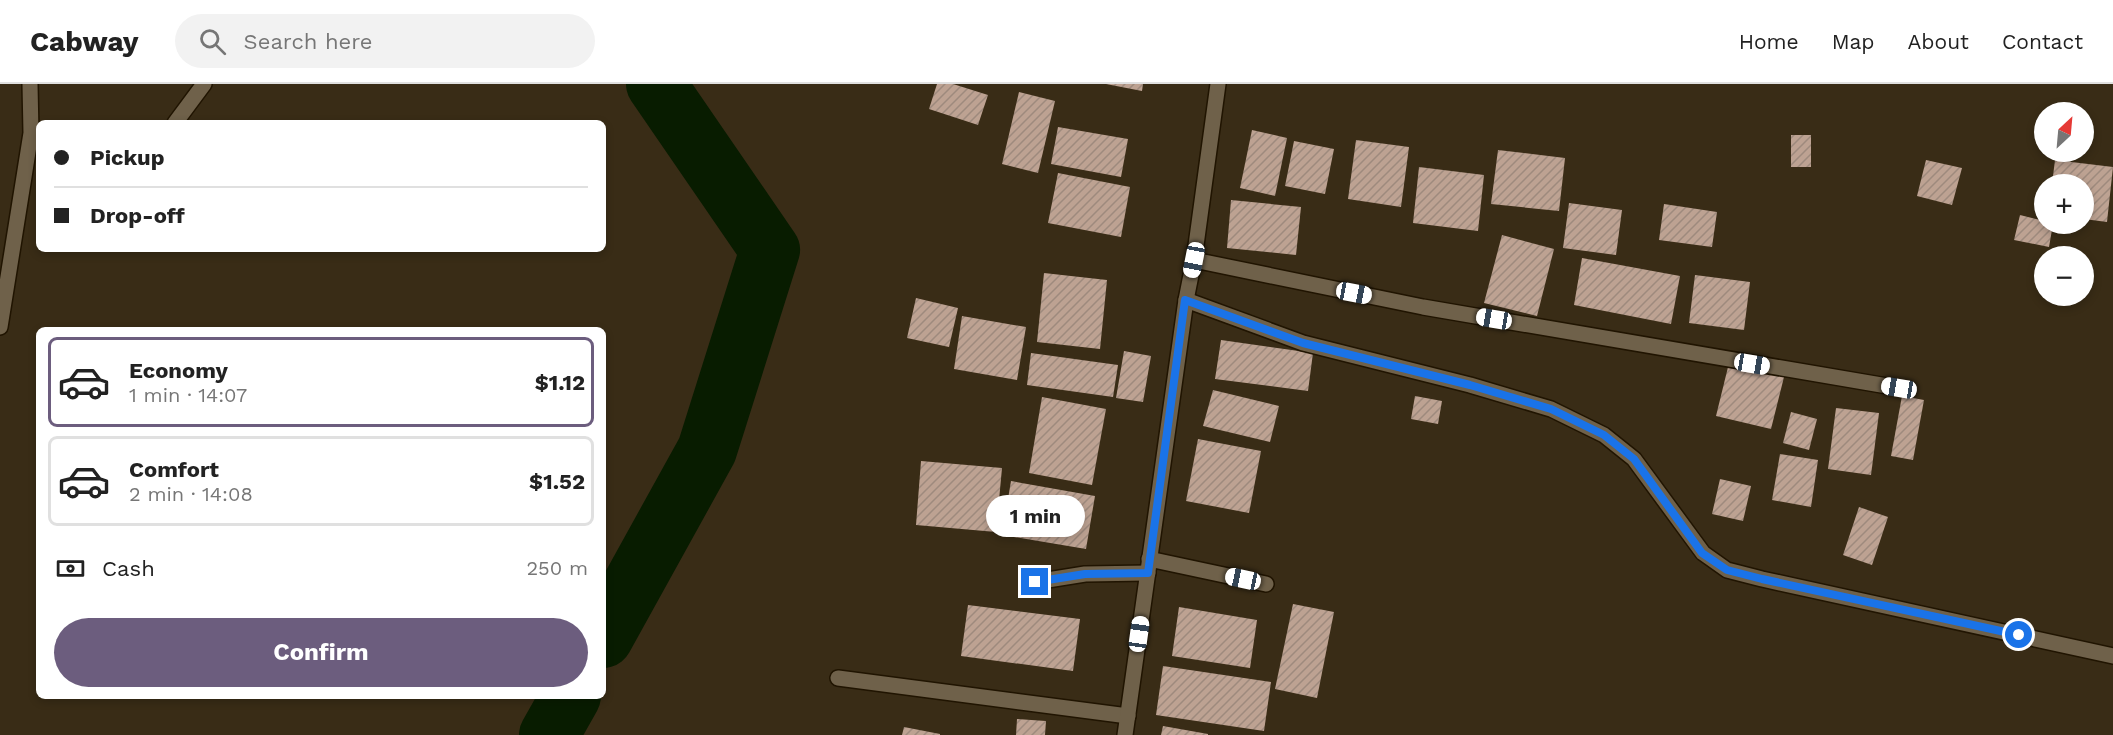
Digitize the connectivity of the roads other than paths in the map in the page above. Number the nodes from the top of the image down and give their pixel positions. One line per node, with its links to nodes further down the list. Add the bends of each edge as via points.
1 (30, 84): 5 (street)
2 (204, 84): 4 (street)
3 (1218, 84): 6 (street)
4 (177, 120)
5 (32, 170): 8 (street)
6 (1194, 260): 7 (street); 9 (street, via 1423,307)
7 (1185, 300): 10 (street); 13 (street, via 1303,343 1551,409 1604,435 1634,459 1702,553 1727,570)
8 (0, 327)
9 (1899, 388)
10 (1148, 566): 11 (street); 12 (street); 15 (street)
11 (1035, 582)
12 (1266, 584)
13 (2113, 656)
14 (838, 678): 15 (street)
15 (1128, 716): 16 (street)
16 (1125, 735)

